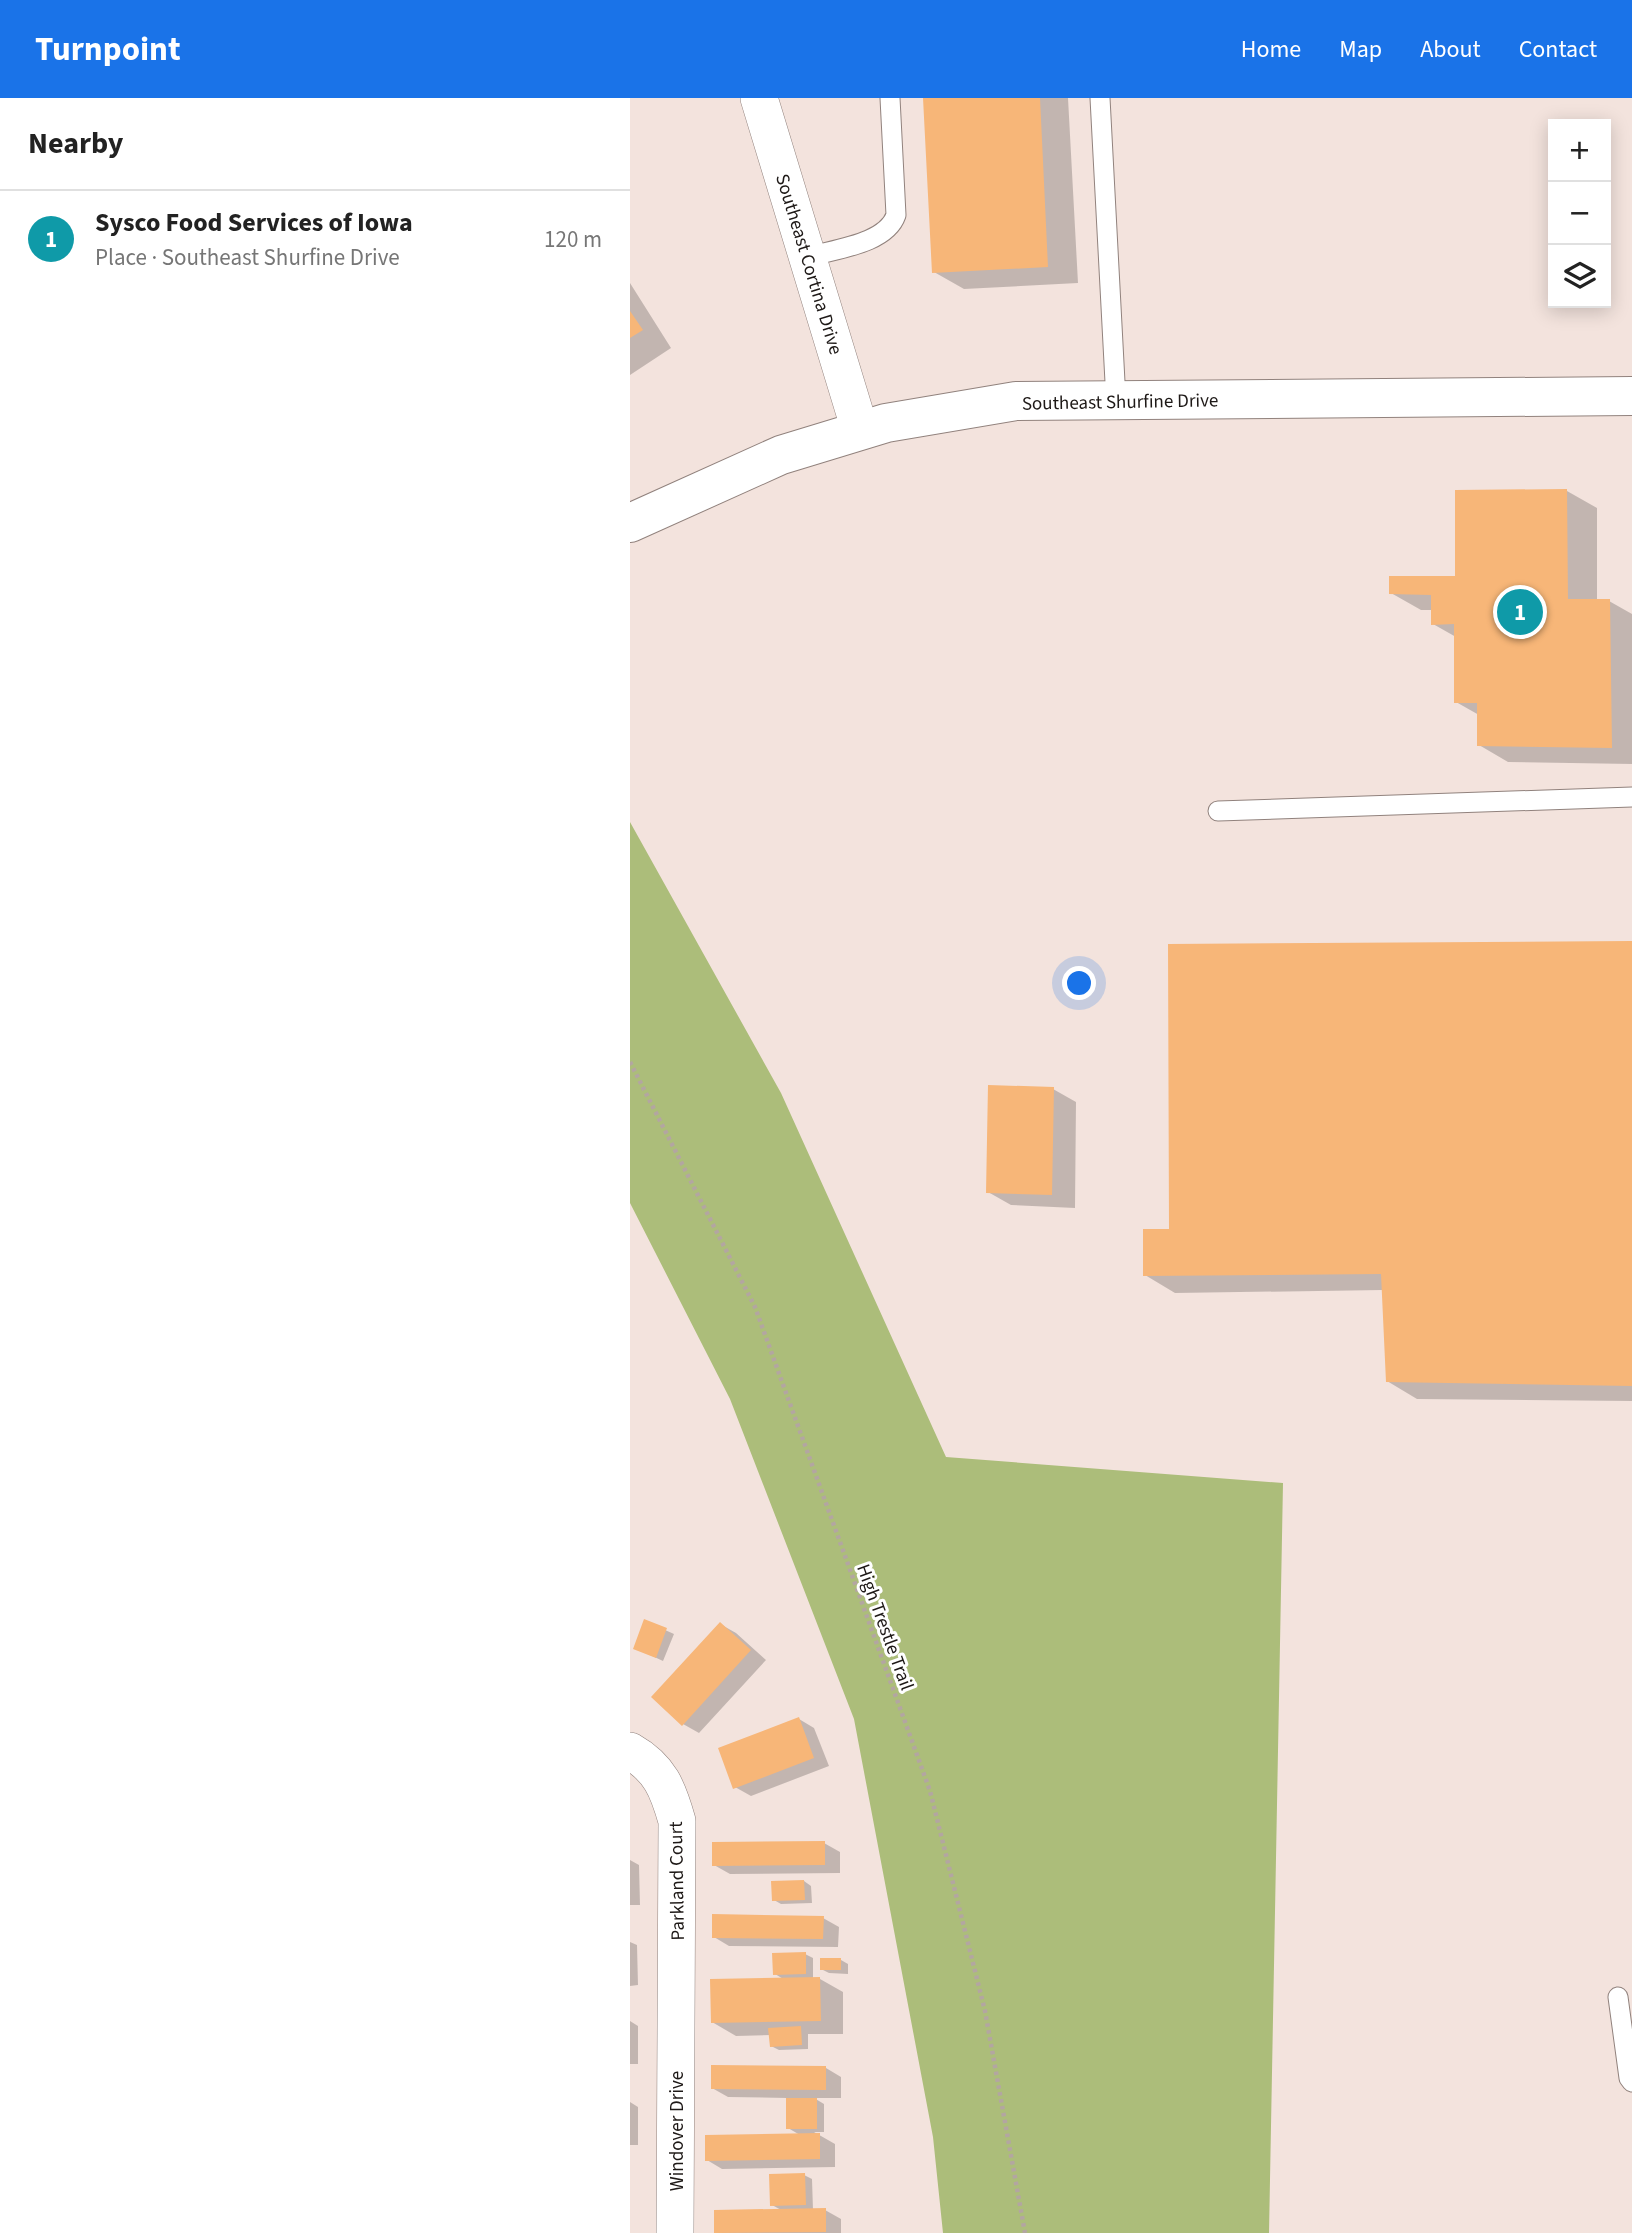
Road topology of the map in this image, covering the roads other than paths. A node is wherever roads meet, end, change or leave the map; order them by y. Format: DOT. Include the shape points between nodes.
graph roads {
  1 [pos="759,98"];
  2 [pos="890,98"];
  3 [pos="1100,98"];
  4 [pos="808,257"];
  5 [pos="1632,396"];
  6 [pos="1116,401"];
  7 [pos="860,430"];
  8 [pos="630,523"];
  9 [pos="1632,797"];
  10 [pos="1218,811"];
  11 [pos="630,1751"];
  12 [pos="1618,1997"];
  13 [pos="677,2028"];
  14 [pos="1632,2082"];
  15 [pos="675,2233"];
  1 -- 4 [label="street, Southeast Cortina Drive"];
  2 -- 4 [label="lane" via="893,224 880,235"];
  3 -- 6 [label="lane"];
  4 -- 7 [label="street, Southeast Cortina Drive"];
  5 -- 6 [label="street, Southeast Shurfine Drive"];
  6 -- 7 [label="street, Southeast Shurfine Drive" via="1016,401"];
  7 -- 8 [label="street, Southeast Shurfine Drive" via="781,455"];
  9 -- 10 [label="lane"];
  11 -- 13 [label="street, Parkland Court" via="650,1762 669,1792 677,1821"];
  12 -- 14 [label="lane"];
  13 -- 15 [label="street, Windover Drive"];
}
